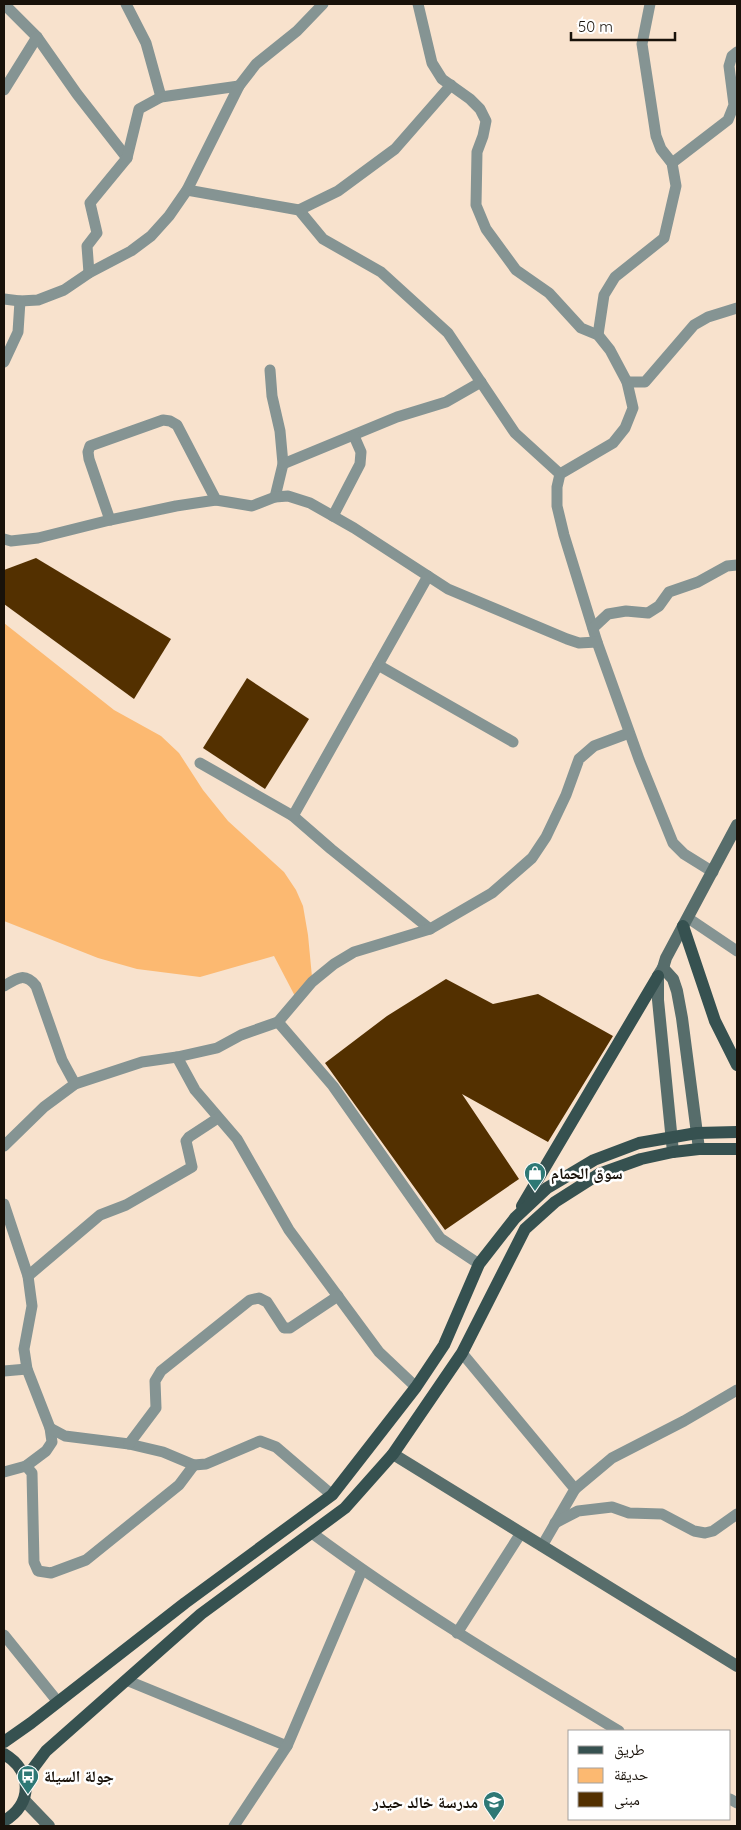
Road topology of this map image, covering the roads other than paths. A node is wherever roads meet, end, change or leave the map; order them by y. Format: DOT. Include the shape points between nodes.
graph roads {
  1 [pos="4,4"];
  2 [pos="126,4"];
  3 [pos="418,4"];
  4 [pos="650,4"];
  5 [pos="319,5"];
  6 [pos="37,37"];
  7 [pos="737,52"];
  8 [pos="451,85"];
  9 [pos="239,86"];
  10 [pos="4,90"];
  11 [pos="161,97"];
  12 [pos="127,158"];
  13 [pos="672,163"];
  14 [pos="187,190"];
  15 [pos="299,210"];
  16 [pos="89,273"];
  17 [pos="4,299"];
  18 [pos="20,301"];
  19 [pos="737,308"];
  20 [pos="598,335"];
  21 [pos="4,362"];
  22 [pos="270,370"];
  23 [pos="481,382"];
  24 [pos="627,382"];
  25 [pos="354,436"];
  26 [pos="283,464"];
  27 [pos="560,474"];
  28 [pos="275,497"];
  29 [pos="216,500"];
  30 [pos="333,516"];
  31 [pos="110,520"];
  32 [pos="4,539"];
  33 [pos="737,565"];
  34 [pos="428,576"];
  35 [pos="593,628"];
  36 [pos="598,642"];
  37 [pos="378,665"];
  38 [pos="629,733"];
  39 [pos="513,742"];
  40 [pos="200,762"];
  41 [pos="293,816"];
  42 [pos="737,825"];
  43 [pos="713,872"];
  44 [pos="686,922"];
  45 [pos="430,929"];
  46 [pos="737,951"];
  47 [pos="661,972"];
  48 [pos="4,986"];
  49 [pos="278,1022"];
  50 [pos="177,1057"];
  51 [pos="737,1064"];
  52 [pos="75,1084"];
  53 [pos="218,1118"];
  54 [pos="737,1132"];
  55 [pos="697,1133"];
  56 [pos="672,1136"];
  57 [pos="4,1146"];
  58 [pos="699,1149"];
  59 [pos="737,1149"];
  60 [pos="674,1152"];
  61 [pos="4,1204"];
  62 [pos="515,1218"];
  63 [pos="4,1237"];
  64 [pos="18,1246"];
  65 [pos="479,1264"];
  66 [pos="28,1276"];
  67 [pos="338,1296"];
  68 [pos="462,1353"];
  69 [pos="27,1369"];
  70 [pos="4,1371"];
  71 [pos="416,1387"];
  72 [pos="737,1390"];
  73 [pos="50,1428"];
  74 [pos="129,1444"];
  75 [pos="393,1454"];
  76 [pos="194,1465"];
  77 [pos="26,1466"];
  78 [pos="4,1472"];
  79 [pos="575,1489"];
  80 [pos="332,1495"];
  81 [pos="737,1514"];
  82 [pos="555,1523"];
  83 [pos="312,1533"];
  84 [pos="522,1533"];
  85 [pos="542,1546"];
  86 [pos="362,1570"];
  87 [pos="457,1633"];
  88 [pos="4,1635"];
  89 [pos="737,1666"];
  90 [pos="126,1680"];
  91 [pos="58,1702"];
  92 [pos="617,1730"];
  93 [pos="4,1742"];
  94 [pos="287,1746"];
  95 [pos="4,1754"];
  96 [pos="25,1779"];
  97 [pos="24,1800"];
  98 [pos="4,1821"];
  99 [pos="49,1826"];
  100 [pos="234,1826"];
  1 -- 6 [label="street"];
  2 -- 11 [label="street" via="146,42"];
  3 -- 8 [label="street" via="432,63 442,79"];
  4 -- 13 [label="street" via="642,44 656,136"];
  5 -- 9 [label="street" via="297,31 256,64"];
  6 -- 10 [label="street"];
  6 -- 12 [label="street"];
  7 -- 13 [label="street" via="728,66 734,105 728,120"];
  8 -- 15 [label="street" via="395,149 338,191"];
  8 -- 20 [label="street" via="480,109 486,121 476,152 476,205 486,229 516,270 549,293 581,328"];
  9 -- 11 [label="street"];
  9 -- 14 [label="street"];
  11 -- 12 [label="street" via="139,109"];
  12 -- 16 [label="street" via="90,203 97,233 87,246"];
  13 -- 20 [label="street" via="676,186 664,238 615,276 604,295"];
  14 -- 15 [label="street"];
  14 -- 16 [label="street" via="150,236"];
  15 -- 23 [label="street" via="323,239 380,272 448,332"];
  16 -- 18 [label="street" via="64,290 38,300"];
  17 -- 18 [label="street"];
  18 -- 21 [label="street" via="18,332"];
  19 -- 24 [label="street" via="694,325 644,382"];
  20 -- 24 [label="street"];
  22 -- 26 [label="street"];
  23 -- 25 [label="street" via="446,402 397,417"];
  23 -- 27 [label="street" via="515,433"];
  24 -- 27 [label="street" via="633,408 625,428 613,442"];
  25 -- 26 [label="street"];
  25 -- 30 [label="street" via="361,452 360,464"];
  26 -- 28 [label="street"];
  27 -- 35 [label="street" via="557,487 564,535"];
  28 -- 29 [label="street" via="252,506"];
  28 -- 30 [label="street" via="288,496"];
  29 -- 31 [label="street" via="160,508"];
  29 -- 31 [label="street" via="177,425 163,420 90,446 89,458"];
  30 -- 34 [label="street"];
  31 -- 32 [label="street" via="38,538"];
  33 -- 35 [label="street" via="726,566 698,582 669,592 659,606 648,613 626,611 608,614"];
  34 -- 36 [label="street" via="448,589 567,639 579,643"];
  34 -- 37 [label="street"];
  35 -- 36 [label="street"];
  36 -- 38 [label="street"];
  37 -- 39 [label="street"];
  37 -- 41 [label="street"];
  38 -- 43 [label="street" via="673,843"];
  38 -- 45 [label="street" via="594,746 579,759 566,795 532,858 492,893"];
  40 -- 41 [label="street"];
  41 -- 45 [label="street"];
  42 -- 43 [label="main road"];
  43 -- 44 [label="main road"];
  44 -- 46 [label="street"];
  44 -- 47 [label="main road"];
  44 -- 51 [label="main road" via="715,1021"];
  45 -- 49 [label="street" via="354,952 334,964 312,982"];
  47 -- 55 [label="main road" via="673,979 677,991"];
  47 -- 56 [label="main road" via="658,1000"];
  47 -- 62 [label="main road"];
  48 -- 52 [label="street" via="21,977 30,979 36,986 62,1060"];
  49 -- 50 [label="street" via="241,1035 217,1048"];
  49 -- 65 [label="street" via="333,1086 440,1238"];
  50 -- 52 [label="street" via="142,1062"];
  50 -- 53 [label="street" via="195,1090"];
  52 -- 57 [label="street"];
  53 -- 66 [label="street" via="186,1141 192,1167 126,1205 100,1215"];
  53 -- 67 [label="street" via="237,1139 289,1230"];
  54 -- 55 [label="main road"];
  55 -- 56 [label="main road"];
  55 -- 58 [label="main road"];
  56 -- 60 [label="main road"];
  56 -- 62 [label="main road" via="594,1160 547,1188"];
  58 -- 59 [label="main road"];
  58 -- 60 [label="main road"];
  60 -- 68 [label="main road" via="641,1159 599,1174 555,1202 525,1229"];
  61 -- 64 [label="street"];
  62 -- 65 [label="main road"];
  63 -- 64 [label="street"];
  64 -- 66 [label="street"];
  65 -- 71 [label="main road" via="444,1345"];
  66 -- 69 [label="street" via="32,1306 24,1348"];
  67 -- 71 [label="street" via="379,1352"];
  67 -- 74 [label="street" via="290,1328 284,1328 267,1302 259,1298 250,1300 161,1371 155,1381 156,1408"];
  68 -- 75 [label="main road"];
  68 -- 79 [label="street"];
  69 -- 70 [label="street"];
  69 -- 73 [label="street"];
  71 -- 80 [label="main road"];
  72 -- 79 [label="street" via="612,1458"];
  73 -- 74 [label="street" via="65,1436"];
  73 -- 77 [label="street" via="52,1442 46,1451"];
  74 -- 76 [label="street" via="163,1452"];
  75 -- 83 [label="main road" via="345,1508"];
  75 -- 84 [label="main road"];
  76 -- 77 [label="street" via="179,1485 86,1560 51,1573 38,1571 34,1562 32,1473"];
  76 -- 80 [label="street" via="206,1464 260,1441 276,1447"];
  77 -- 78 [label="street"];
  79 -- 82 [label="street"];
  80 -- 91 [label="main road"];
  81 -- 82 [label="street" via="705,1534 662,1514 629,1513 612,1507 578,1511"];
  82 -- 85 [label="street"];
  83 -- 86 [label="street"];
  83 -- 90 [label="main road" via="201,1614"];
  84 -- 85 [label="main road"];
  84 -- 87 [label="street"];
  85 -- 89 [label="main road"];
  86 -- 87 [label="street"];
  86 -- 94 [label="street"];
  87 -- 92 [label="street"];
  88 -- 91 [label="street"];
  90 -- 94 [label="street"];
  90 -- 96 [label="main road" via="46,1751"];
  91 -- 93 [label="main road"];
  94 -- 100 [label="street"];
  95 -- 96 [label="main road" via="21,1768"];
  96 -- 97 [label="main road"];
  97 -- 98 [label="main road" via="16,1813"];
  97 -- 99 [label="main road"];
}
